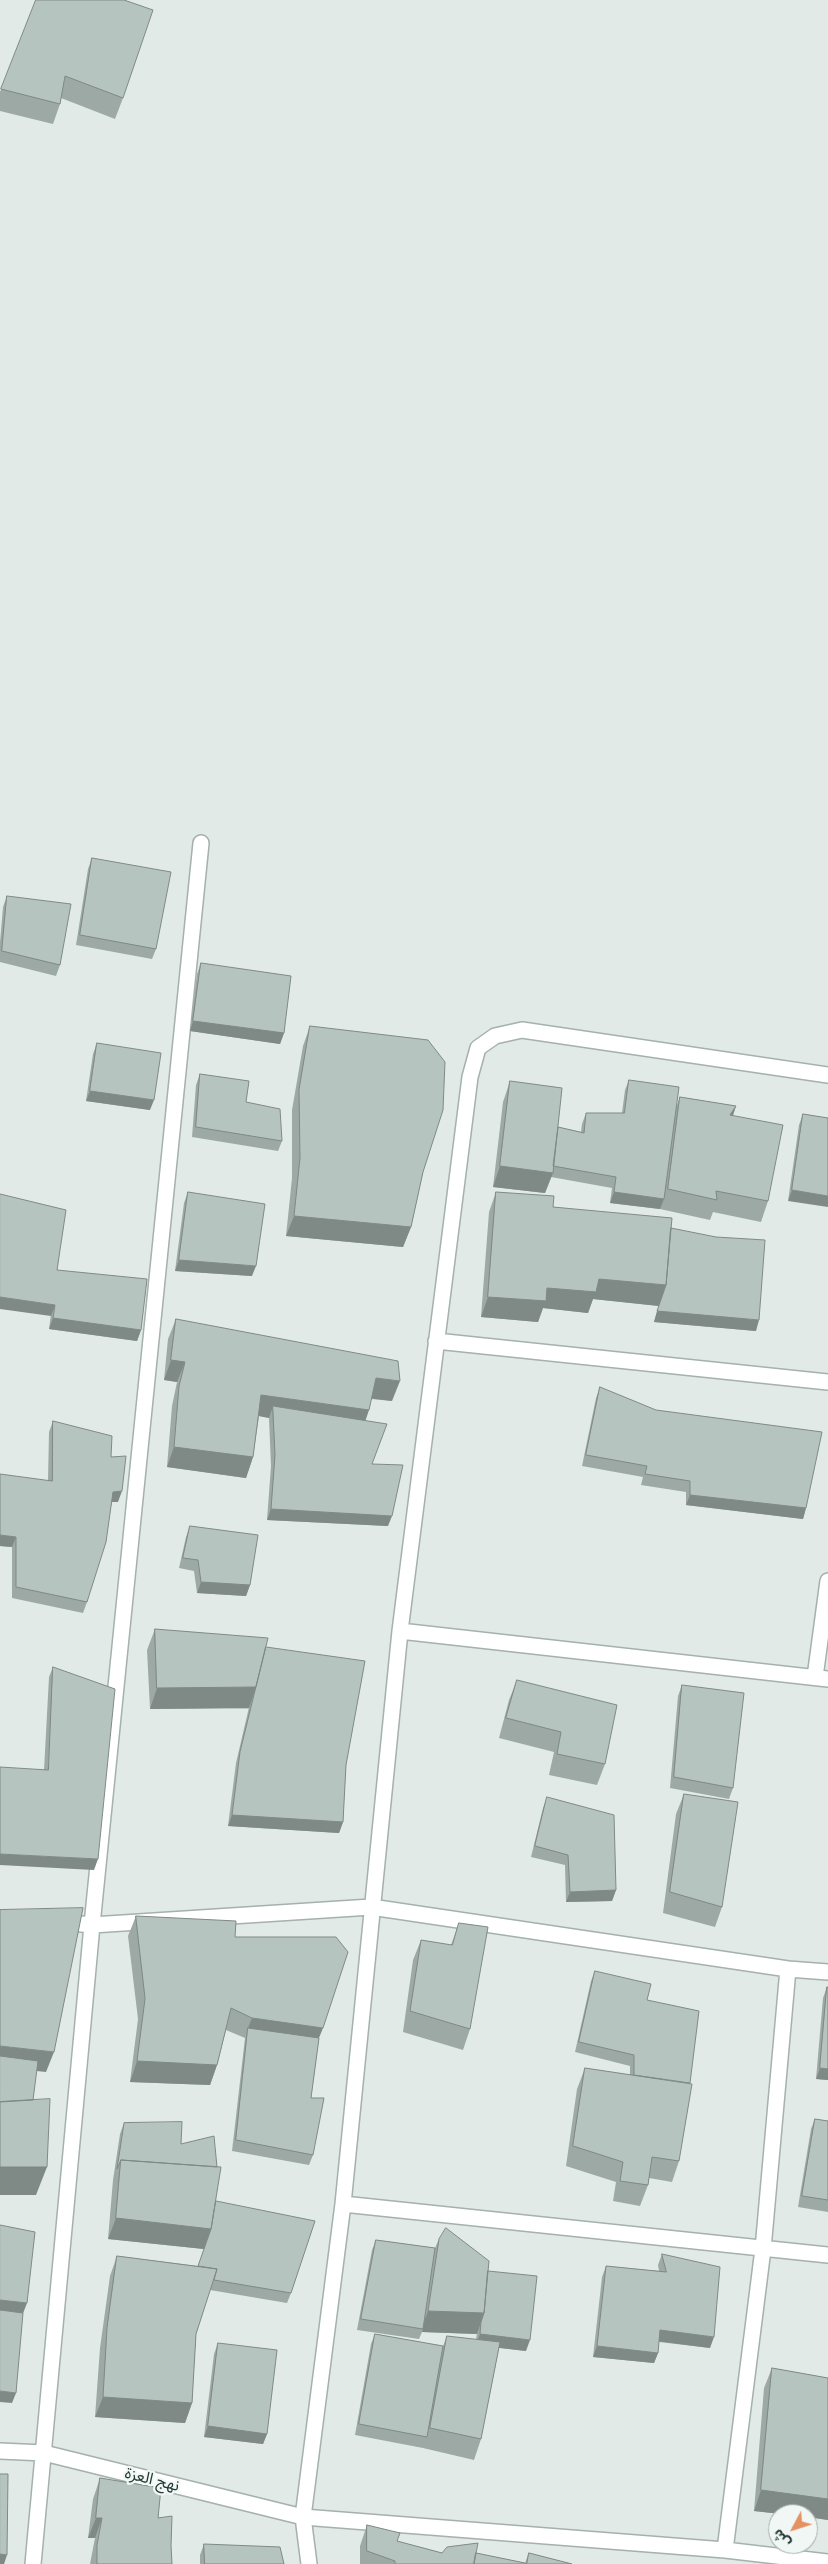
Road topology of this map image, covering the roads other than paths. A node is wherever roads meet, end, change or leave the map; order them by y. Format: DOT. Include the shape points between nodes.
graph roads {
  1 [pos="201,843"];
  2 [pos="828,1075"];
  3 [pos="436,1341"];
  4 [pos="828,1382"];
  5 [pos="828,1581"];
  6 [pos="400,1631"];
  7 [pos="821,1678"];
  8 [pos="372,1907"];
  9 [pos="46,1920"];
  10 [pos="92,1925"];
  11 [pos="788,1969"];
  12 [pos="828,1972"];
  13 [pos="343,2204"];
  14 [pos="763,2249"];
  15 [pos="828,2256"];
  16 [pos="0,2450"];
  17 [pos="44,2453"];
  18 [pos="303,2517"];
  19 [pos="725,2550"];
  20 [pos="828,2562"];
  21 [pos="33,2564"];
  22 [pos="309,2564"];
  1 -- 10 [label="street"];
  2 -- 3 [label="street" via="522,1030 496,1036 478,1048 470,1077"];
  3 -- 4 [label="street"];
  3 -- 6 [label="street"];
  5 -- 7 [label="street"];
  6 -- 7 [label="street"];
  6 -- 8 [label="street"];
  8 -- 10 [label="street"];
  8 -- 11 [label="street"];
  8 -- 13 [label="street"];
  9 -- 10 [label="street"];
  10 -- 17 [label="street"];
  11 -- 12 [label="street"];
  11 -- 14 [label="street"];
  13 -- 14 [label="street"];
  13 -- 18 [label="street"];
  14 -- 15 [label="street"];
  14 -- 19 [label="street"];
  16 -- 17 [label="street, نهج العزة"];
  17 -- 18 [label="street, نهج العزة"];
  17 -- 21 [label="street"];
  18 -- 19 [label="street, نهج العزة"];
  18 -- 22 [label="street"];
  19 -- 20 [label="street, نهج العزة"];
}
